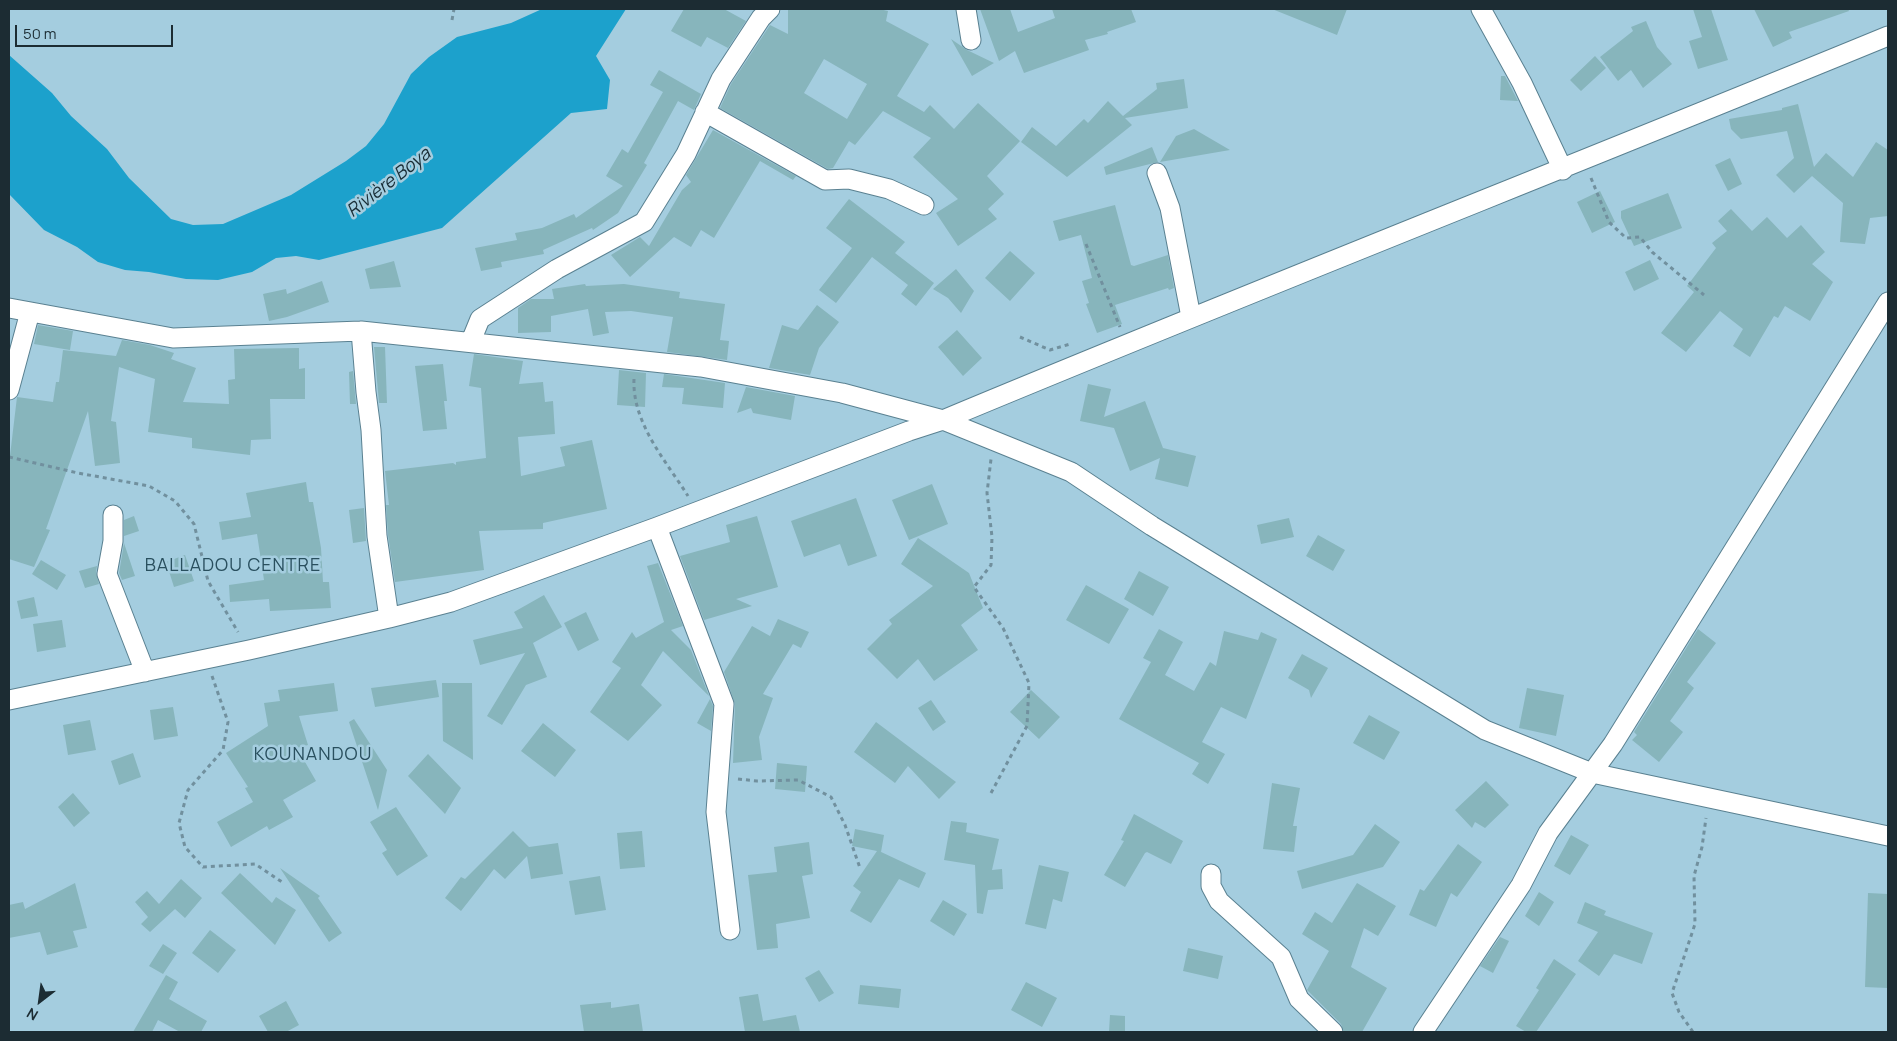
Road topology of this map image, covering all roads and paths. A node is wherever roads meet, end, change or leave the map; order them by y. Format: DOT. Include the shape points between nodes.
graph roads {
  1 [pos="454,9"];
  2 [pos="770,9"];
  3 [pos="966,9"];
  4 [pos="1481,9"];
  5 [pos="452,20"];
  6 [pos="1888,36"];
  7 [pos="971,40"];
  8 [pos="706,112"];
  9 [pos="1585,161"];
  10 [pos="1563,170"];
  11 [pos="1157,174"];
  12 [pos="924,205"];
  13 [pos="1086,244"];
  14 [pos="1704,295"];
  15 [pos="1888,302"];
  16 [pos="9,308"];
  17 [pos="30,312"];
  18 [pos="1191,317"];
  19 [pos="1129,324"];
  20 [pos="1120,328"];
  21 [pos="361,331"];
  22 [pos="1112,331"];
  23 [pos="1020,337"];
  24 [pos="471,341"];
  25 [pos="1076,342"];
  26 [pos="634,359"];
  27 [pos="9,390"];
  28 [pos="943,420"];
  29 [pos="993,441"];
  30 [pos="9,457"];
  31 [pos="698,511"];
  32 [pos="113,515"];
  33 [pos="657,527"];
  34 [pos="389,618"];
  35 [pos="249,650"];
  36 [pos="206,659"];
  37 [pos="145,672"];
  38 [pos="9,700"];
  39 [pos="1592,773"];
  40 [pos="718,776"];
  41 [pos="991,793"];
  42 [pos="1708,800"];
  43 [pos="1888,836"];
  44 [pos="860,868"];
  45 [pos="1211,874"];
  46 [pos="282,882"];
  47 [pos="730,930"];
  48 [pos="1334,1032"];
  49 [pos="1423,1032"];
  50 [pos="1693,1032"];
  1 -- 5 [label="path"];
  2 -- 8 [label="street" via="721,79"];
  3 -- 7 [label="street"];
  4 -- 10 [label="street" via="1522,82"];
  6 -- 9 [label="street"];
  8 -- 12 [label="street" via="826,180 849,179 889,189"];
  8 -- 24 [label="street" via="686,154 644,222 557,269 480,319"];
  9 -- 10 [label="street"];
  9 -- 14 [label="path" via="1609,222 1626,238 1640,237 1652,252"];
  10 -- 18 [label="street"];
  11 -- 18 [label="street" via="1170,208"];
  13 -- 20 [label="path"];
  15 -- 39 [label="street"];
  16 -- 17 [label="street"];
  17 -- 21 [label="street" via="174,338"];
  17 -- 27 [label="street"];
  18 -- 28 [label="street"];
  19 -- 20 [label="path"];
  20 -- 22 [label="path"];
  21 -- 24 [label="street"];
  21 -- 34 [label="street" via="377,536"];
  23 -- 25 [label="path" via="1050,350"];
  24 -- 26 [label="street"];
  26 -- 28 [label="street" via="701,367 842,393"];
  26 -- 31 [label="path" via="633,391 644,425"];
  28 -- 29 [label="street"];
  28 -- 31 [label="street"];
  29 -- 39 [label="street" via="1070,472 1152,526 1485,730"];
  29 -- 41 [label="path" via="987,493 992,537 991,565 974,586 1003,628 1029,683 1027,726"];
  30 -- 35 [label="path" via="78,474 149,486 175,501 194,524 208,580"];
  31 -- 33 [label="street"];
  32 -- 37 [label="street" via="113,541 107,574"];
  33 -- 34 [label="street" via="451,602"];
  33 -- 40 [label="street" via="724,704"];
  34 -- 35 [label="street"];
  35 -- 36 [label="street"];
  36 -- 37 [label="street"];
  36 -- 46 [label="path" via="228,722 223,750 188,790 179,823 185,848 203,868 255,864"];
  37 -- 38 [label="street"];
  39 -- 42 [label="street"];
  39 -- 49 [label="street" via="1548,833 1521,885"];
  40 -- 44 [label="path" via="757,781 798,780 831,796 845,824"];
  40 -- 47 [label="street" via="716,812"];
  42 -- 43 [label="street"];
  42 -- 50 [label="path" via="1702,847 1694,876 1695,924 1672,993 1679,1012"];
  45 -- 48 [label="street" via="1211,886 1219,901 1281,957 1299,999"];
}
